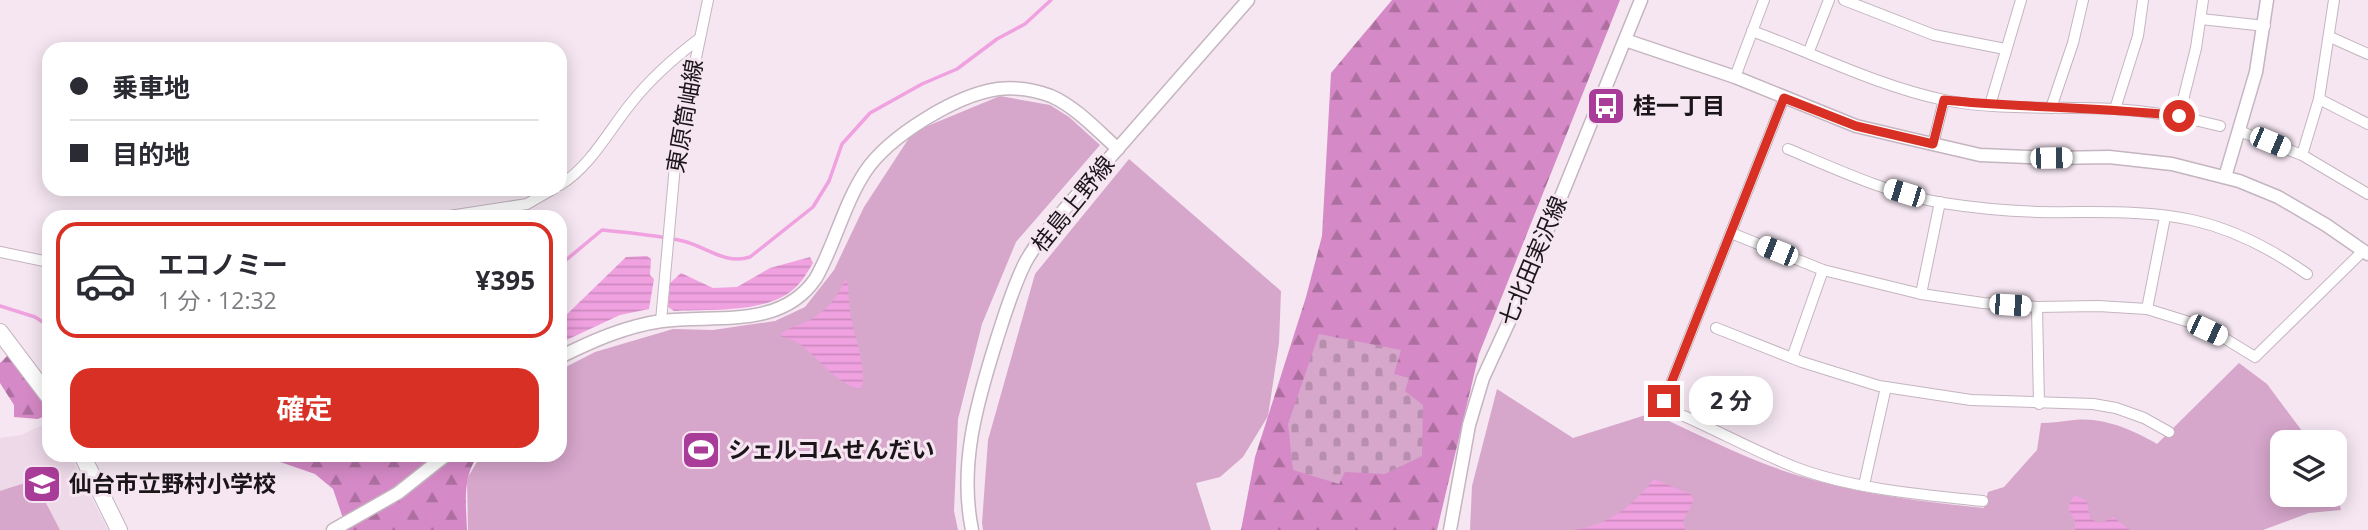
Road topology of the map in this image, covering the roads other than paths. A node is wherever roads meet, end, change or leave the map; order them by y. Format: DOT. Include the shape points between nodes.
graph roads {
  1 [pos="708,0"];
  2 [pos="1248,0"];
  3 [pos="1641,0"];
  4 [pos="1764,0"];
  5 [pos="1829,0"];
  6 [pos="1844,0"];
  7 [pos="2021,0"];
  8 [pos="2083,0"];
  9 [pos="2143,0"];
  10 [pos="2203,0"];
  11 [pos="2267,0"];
  12 [pos="2334,0"];
  13 [pos="2201,19"];
  14 [pos="2264,26"];
  15 [pos="1752,31"];
  16 [pos="2330,37"];
  17 [pos="700,38"];
  18 [pos="1625,40"];
  19 [pos="2005,49"];
  20 [pos="1809,51"];
  21 [pos="2368,54"];
  22 [pos="1735,77"];
  23 [pos="1784,98"];
  24 [pos="2319,99"];
  25 [pos="1944,100"];
  26 [pos="1990,105"];
  27 [pos="2051,108"];
  28 [pos="2115,109"];
  29 [pos="2179,116"];
  30 [pos="2368,124"];
  31 [pos="2220,126"];
  32 [pos="2239,131"];
  33 [pos="1933,144"];
  34 [pos="1118,149"];
  35 [pos="1788,149"];
  36 [pos="2302,155"];
  37 [pos="2225,177"];
  38 [pos="567,180"];
  39 [pos="2368,194"];
  40 [pos="541,196"];
  41 [pos="1940,202"];
  42 [pos="488,210"];
  43 [pos="2165,216"];
  44 [pos="1731,233"];
  45 [pos="2365,252"];
  46 [pos="0,253"];
  47 [pos="42,261"];
  48 [pos="1824,270"];
  49 [pos="2307,274"];
  50 [pos="1921,294"];
  51 [pos="2037,307"];
  52 [pos="2147,309"];
  53 [pos="661,321"];
  54 [pos="1716,328"];
  55 [pos="0,332"];
  56 [pos="567,354"];
  57 [pos="1792,358"];
  58 [pos="1886,387"];
  59 [pos="42,388"];
  60 [pos="1664,401"];
  61 [pos="2039,404"];
  62 [pos="1685,416"];
  63 [pos="2169,432"];
  64 [pos="85,462"];
  65 [pos="437,462"];
  66 [pos="1864,485"];
  67 [pos="1983,501"];
  68 [pos="119,530"];
  69 [pos="332,530"];
  70 [pos="972,530"];
  71 [pos="1450,530"];
  1 -- 17 [label="street, 東原筒岫線"];
  2 -- 34 [label="street, 桂島上野線"];
  3 -- 18 [label="street, 七北田実沢線"];
  4 -- 15 [label="street"];
  5 -- 20 [label="street"];
  6 -- 19 [label="street" via="1934,35"];
  7 -- 19 [label="street"];
  8 -- 27 [label="street"];
  9 -- 28 [label="street" via="2138,36"];
  10 -- 13 [label="street"];
  11 -- 14 [label="street"];
  12 -- 16 [label="street"];
  13 -- 14 [label="street"];
  13 -- 29 [label="street"];
  14 -- 32 [label="street"];
  15 -- 20 [label="street"];
  15 -- 22 [label="street"];
  16 -- 21 [label="street"];
  16 -- 24 [label="street"];
  17 -- 38 [label="street" via="634,99 581,169"];
  17 -- 53 [label="street, 東原筒岫線" via="676,154"];
  18 -- 22 [label="street"];
  18 -- 71 [label="street, 七北田実沢線" via="1483,378 1469,425"];
  19 -- 26 [label="street"];
  20 -- 25 [label="street"];
  22 -- 23 [label="street"];
  23 -- 33 [label="street" via="1856,126"];
  23 -- 44 [label="street"];
  24 -- 30 [label="street"];
  24 -- 36 [label="street"];
  25 -- 26 [label="street"];
  25 -- 33 [label="street"];
  26 -- 27 [label="street"];
  27 -- 28 [label="street"];
  28 -- 29 [label="street"];
  29 -- 31 [label="street"];
  32 -- 36 [label="street"];
  32 -- 37 [label="street"];
  33 -- 37 [label="street" via="1980,155 2109,157 2172,164"];
  34 -- 53 [label="street" via="1053,97 1013,89 978,95 911,126 878,154 851,198 816,278 798,299 759,316"];
  34 -- 70 [label="street, 桂島上野線" via="1042,236 1009,299 968,447 967,502"];
  35 -- 41 [label="street" via="1857,178"];
  36 -- 39 [label="street"];
  37 -- 45 [label="street" via="2278,197"];
  40 -- 42 [label="street" via="527,204"];
  41 -- 43 [label="street" via="2012,211"];
  41 -- 50 [label="street"];
  43 -- 49 [label="street" via="2193,220 2248,240"];
  43 -- 52 [label="street"];
  44 -- 48 [label="street"];
  44 -- 60 [label="street"];
  45 -- 52 [label="street" via="2255,357 2189,322"];
  46 -- 47 [label="street"];
  48 -- 50 [label="street"];
  48 -- 57 [label="street"];
  50 -- 51 [label="street"];
  51 -- 52 [label="street"];
  51 -- 61 [label="street"];
  53 -- 56 [label="street"];
  54 -- 57 [label="street"];
  55 -- 59 [label="main road"];
  57 -- 58 [label="street"];
  58 -- 61 [label="street" via="1970,400"];
  58 -- 66 [label="street"];
  61 -- 63 [label="street" via="2116,408"];
  62 -- 66 [label="street" via="1798,468"];
  64 -- 68 [label="main road"];
  65 -- 69 [label="street" via="398,494"];
  66 -- 67 [label="street"];
}
